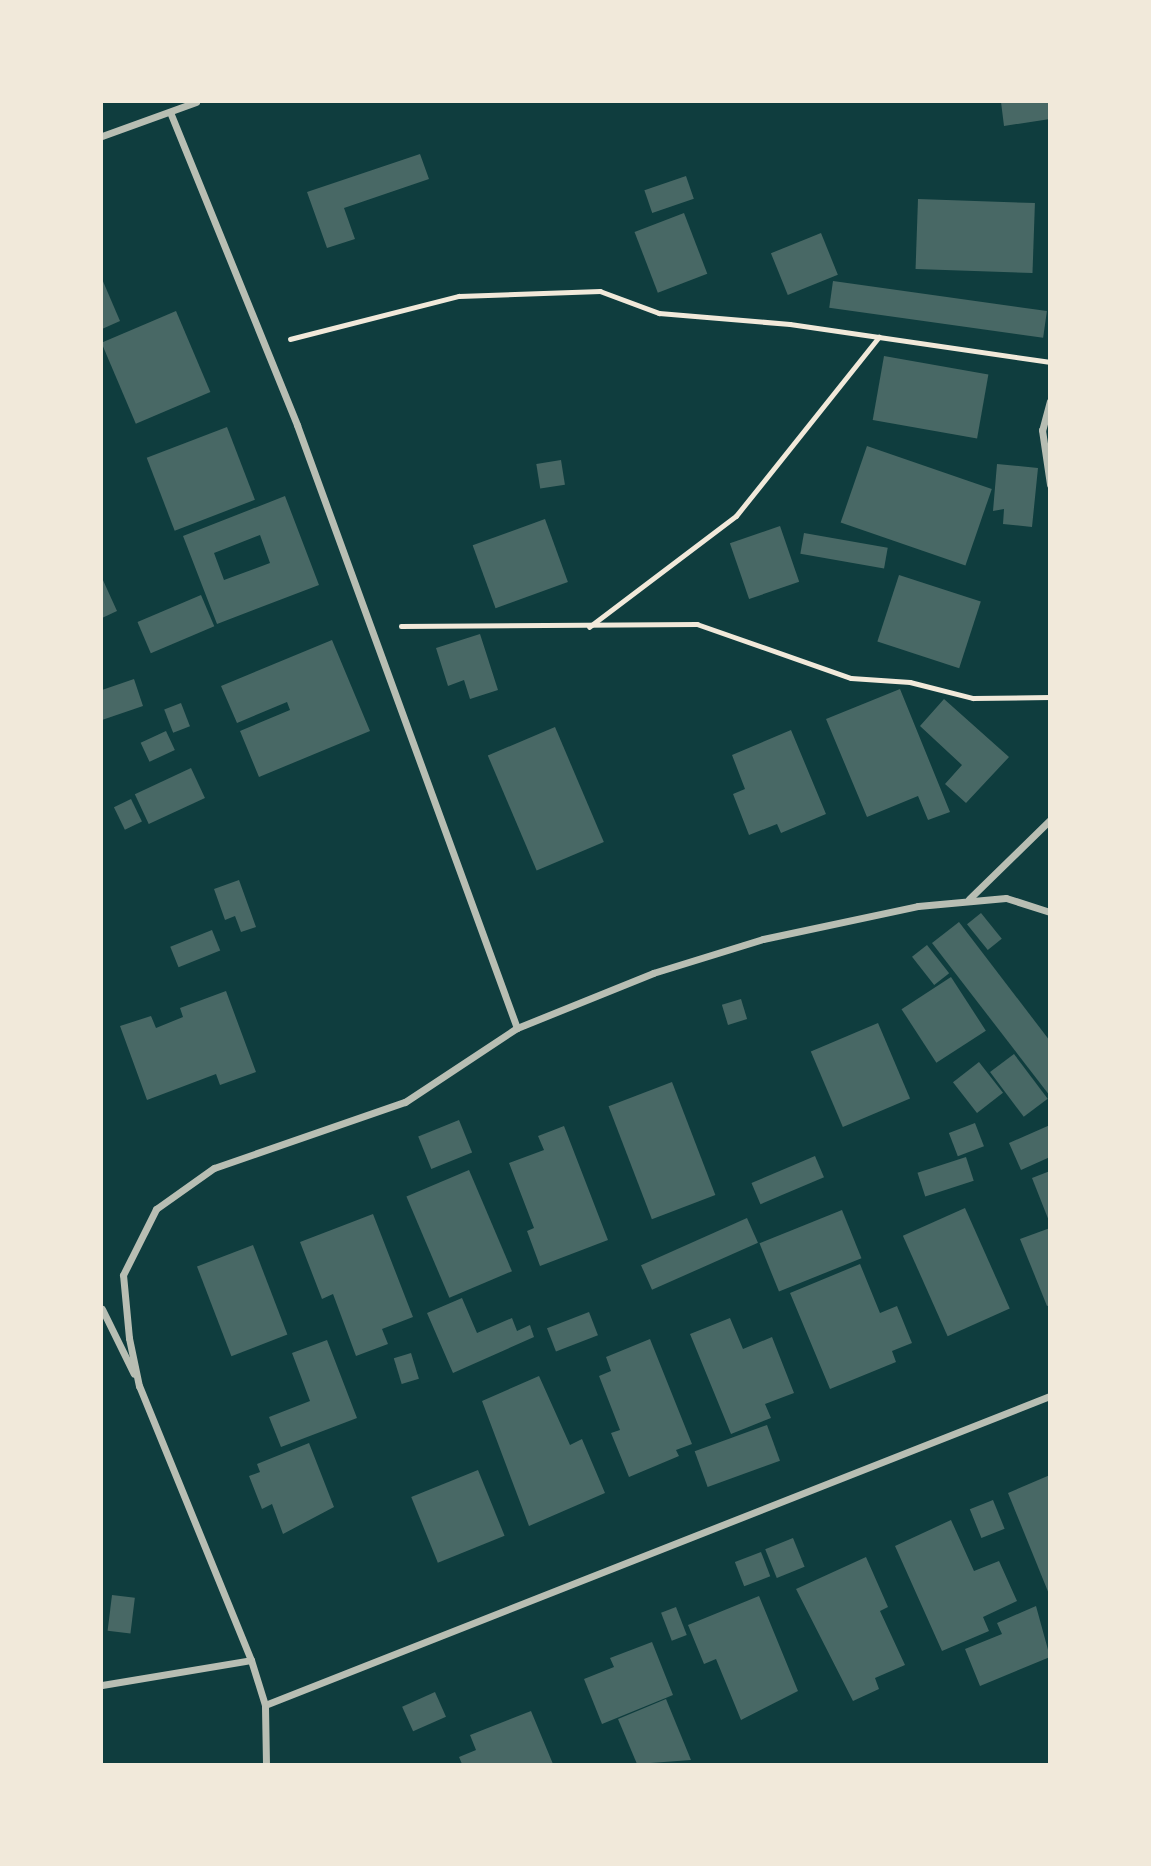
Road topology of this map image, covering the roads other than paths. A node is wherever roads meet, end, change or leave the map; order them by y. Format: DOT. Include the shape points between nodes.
graph roads {
  1 [pos="196,102"];
  2 [pos="170,112"];
  3 [pos="102,136"];
  4 [pos="1049,401"];
  5 [pos="1049,484"];
  6 [pos="1049,820"];
  7 [pos="968,900"];
  8 [pos="1049,912"];
  9 [pos="517,1028"];
  10 [pos="102,1309"];
  11 [pos="139,1386"];
  12 [pos="1049,1396"];
  13 [pos="251,1660"];
  14 [pos="102,1685"];
  15 [pos="265,1705"];
  16 [pos="266,1765"];
  1 -- 2 [label="street"];
  2 -- 3 [label="street"];
  2 -- 9 [label="street" via="372,626"];
  4 -- 5 [label="street" via="1042,430"];
  6 -- 7 [label="street"];
  7 -- 8 [label="street" via="1006,898"];
  7 -- 9 [label="street" via="844,919 715,953"];
  9 -- 11 [label="street" via="405,1102 214,1168 156,1209 123,1275"];
  10 -- 11 [label="street"];
  11 -- 13 [label="street"];
  12 -- 15 [label="street"];
  13 -- 14 [label="street"];
  13 -- 15 [label="street"];
  15 -- 16 [label="street"];
}
